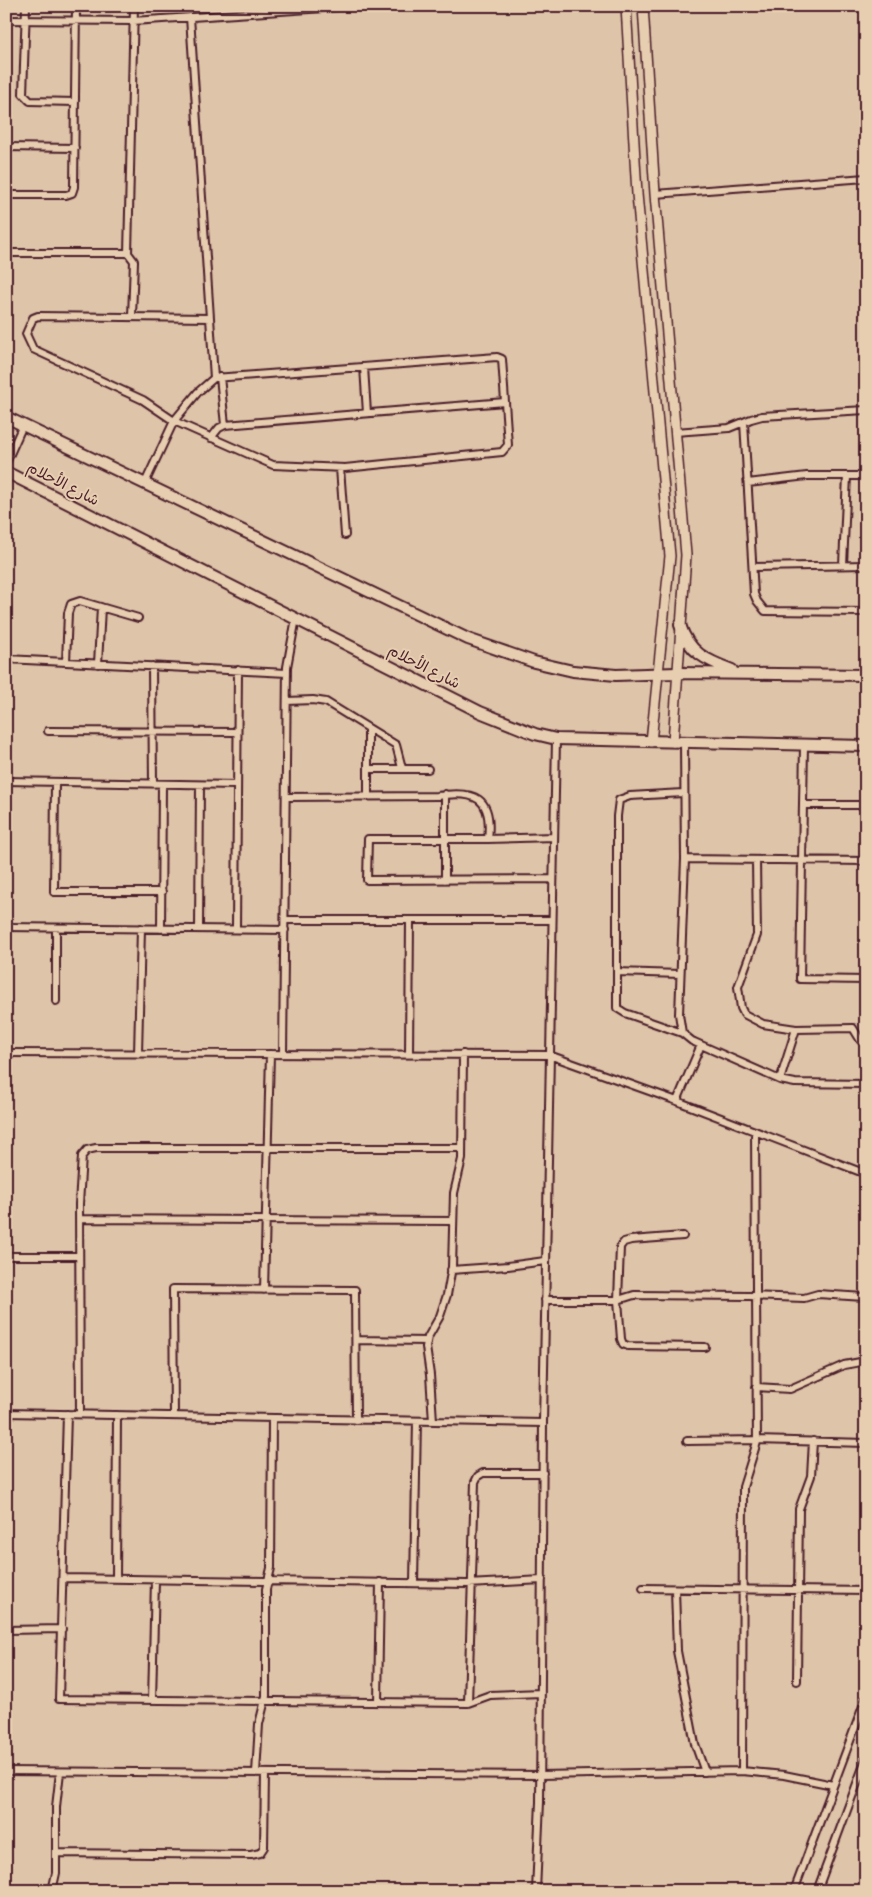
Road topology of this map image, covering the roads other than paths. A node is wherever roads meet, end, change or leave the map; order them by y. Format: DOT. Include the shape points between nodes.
graph roads {
  1 [pos="26,6"];
  2 [pos="76,6"];
  3 [pos="134,6"];
  4 [pos="353,6"];
  5 [pos="626,6"];
  6 [pos="643,6"];
  7 [pos="190,17"];
  8 [pos="6,20"];
  9 [pos="25,20"];
  10 [pos="76,21"];
  11 [pos="133,21"];
  12 [pos="75,102"];
  13 [pos="6,147"];
  14 [pos="74,148"];
  15 [pos="866,178"];
  16 [pos="6,194"];
  17 [pos="637,194"];
  18 [pos="655,194"];
  19 [pos="6,253"];
  20 [pos="128,253"];
  21 [pos="132,317"];
  22 [pos="210,318"];
  23 [pos="364,367"];
  24 [pos="217,377"];
  25 [pos="505,402"];
  26 [pos="866,410"];
  27 [pos="367,414"];
  28 [pos="6,416"];
  29 [pos="174,421"];
  30 [pos="744,422"];
  31 [pos="23,425"];
  32 [pos="225,425"];
  33 [pos="675,432"];
  34 [pos="211,438"];
  35 [pos="6,463"];
  36 [pos="340,468"];
  37 [pos="6,472"];
  38 [pos="847,476"];
  39 [pos="866,476"];
  40 [pos="145,483"];
  41 [pos="748,483"];
  42 [pos="680,491"];
  43 [pos="665,492"];
  44 [pos="345,535"];
  45 [pos="866,564"];
  46 [pos="843,565"];
  47 [pos="753,567"];
  48 [pos="101,607"];
  49 [pos="866,612"];
  50 [pos="138,618"];
  51 [pos="296,618"];
  52 [pos="680,624"];
  53 [pos="6,659"];
  54 [pos="66,662"];
  55 [pos="98,664"];
  56 [pos="152,666"];
  57 [pos="238,670"];
  58 [pos="287,673"];
  59 [pos="659,673"];
  60 [pos="676,673"];
  61 [pos="740,673"];
  62 [pos="866,675"];
  63 [pos="287,701"];
  64 [pos="368,728"];
  65 [pos="48,731"];
  66 [pos="152,731"];
  67 [pos="238,732"];
  68 [pos="556,739"];
  69 [pos="651,742"];
  70 [pos="678,743"];
  71 [pos="804,745"];
  72 [pos="866,746"];
  73 [pos="402,768"];
  74 [pos="368,769"];
  75 [pos="428,769"];
  76 [pos="6,781"];
  77 [pos="55,782"];
  78 [pos="153,784"];
  79 [pos="162,784"];
  80 [pos="200,785"];
  81 [pos="237,785"];
  82 [pos="683,793"];
  83 [pos="446,794"];
  84 [pos="368,796"];
  85 [pos="286,797"];
  86 [pos="804,805"];
  87 [pos="866,805"];
  88 [pos="554,837"];
  89 [pos="445,839"];
  90 [pos="488,839"];
  91 [pos="685,858"];
  92 [pos="756,860"];
  93 [pos="804,860"];
  94 [pos="866,862"];
  95 [pos="553,879"];
  96 [pos="445,880"];
  97 [pos="162,892"];
  98 [pos="285,920"];
  99 [pos="410,920"];
  100 [pos="552,920"];
  101 [pos="6,927"];
  102 [pos="56,928"];
  103 [pos="141,928"];
  104 [pos="161,929"];
  105 [pos="199,929"];
  106 [pos="236,929"];
  107 [pos="285,930"];
  108 [pos="617,972"];
  109 [pos="680,974"];
  110 [pos="866,980"];
  111 [pos="56,1001"];
  112 [pos="796,1029"];
  113 [pos="682,1033"];
  114 [pos="866,1041"];
  115 [pos="701,1045"];
  116 [pos="6,1053"];
  117 [pos="138,1054"];
  118 [pos="270,1054"];
  119 [pos="283,1054"];
  120 [pos="409,1054"];
  121 [pos="463,1054"];
  122 [pos="549,1055"];
  123 [pos="780,1080"];
  124 [pos="866,1084"];
  125 [pos="677,1101"];
  126 [pos="755,1131"];
  127 [pos="268,1148"];
  128 [pos="462,1148"];
  129 [pos="866,1174"];
  130 [pos="79,1219"];
  131 [pos="266,1220"];
  132 [pos="453,1221"];
  133 [pos="683,1236"];
  134 [pos="6,1256"];
  135 [pos="80,1256"];
  136 [pos="546,1261"];
  137 [pos="451,1270"];
  138 [pos="264,1290"];
  139 [pos="756,1296"];
  140 [pos="864,1298"];
  141 [pos="545,1300"];
  142 [pos="618,1300"];
  143 [pos="356,1340"];
  144 [pos="427,1341"];
  145 [pos="705,1347"];
  146 [pos="866,1361"];
  147 [pos="756,1387"];
  148 [pos="6,1413"];
  149 [pos="67,1414"];
  150 [pos="80,1414"];
  151 [pos="117,1415"];
  152 [pos="174,1416"];
  153 [pos="272,1418"];
  154 [pos="356,1420"];
  155 [pos="417,1421"];
  156 [pos="434,1421"];
  157 [pos="543,1423"];
  158 [pos="757,1440"];
  159 [pos="687,1441"];
  160 [pos="813,1441"];
  161 [pos="866,1443"];
  162 [pos="543,1473"];
  163 [pos="63,1578"];
  164 [pos="116,1579"];
  165 [pos="155,1580"];
  166 [pos="542,1580"];
  167 [pos="268,1581"];
  168 [pos="380,1582"];
  169 [pos="414,1583"];
  170 [pos="472,1583"];
  171 [pos="643,1588"];
  172 [pos="675,1588"];
  173 [pos="743,1589"];
  174 [pos="798,1590"];
  175 [pos="866,1591"];
  176 [pos="62,1629"];
  177 [pos="6,1630"];
  178 [pos="798,1682"];
  179 [pos="541,1693"];
  180 [pos="866,1698"];
  181 [pos="152,1700"];
  182 [pos="265,1701"];
  183 [pos="378,1702"];
  184 [pos="468,1703"];
  185 [pos="866,1760"];
  186 [pos="6,1771"];
  187 [pos="742,1771"];
  188 [pos="60,1772"];
  189 [pos="705,1772"];
  190 [pos="256,1773"];
  191 [pos="265,1773"];
  192 [pos="541,1775"];
  193 [pos="833,1785"];
  194 [pos="56,1853"];
  195 [pos="52,1891"];
  196 [pos="536,1891"];
  197 [pos="794,1891"];
  198 [pos="817,1891"];
  1 -- 9 [label="street"];
  2 -- 10 [label="street"];
  3 -- 11 [label="street"];
  4 -- 7 [label="street"];
  5 -- 17 [label="main road"];
  6 -- 18 [label="main road"];
  7 -- 11 [label="street"];
  7 -- 22 [label="street"];
  8 -- 9 [label="street"];
  9 -- 10 [label="street"];
  9 -- 12 [label="street" via="25,98 30,101"];
  10 -- 11 [label="street"];
  10 -- 12 [label="street"];
  11 -- 20 [label="street"];
  12 -- 14 [label="street"];
  13 -- 14 [label="street"];
  14 -- 16 [label="street" via="72,193"];
  15 -- 18 [label="street"];
  17 -- 18 [label="main road"];
  17 -- 43 [label="main road"];
  18 -- 33 [label="main road"];
  19 -- 20 [label="street"];
  20 -- 21 [label="street" via="134,261"];
  21 -- 22 [label="street"];
  21 -- 29 [label="street" via="38,316 33,318 26,334 33,349 143,400"];
  22 -- 24 [label="street"];
  23 -- 24 [label="street"];
  23 -- 25 [label="street" via="497,357 502,360"];
  23 -- 27 [label="street"];
  24 -- 29 [label="street" via="198,392"];
  24 -- 32 [label="street"];
  25 -- 27 [label="street"];
  25 -- 36 [label="street" via="508,445 502,452"];
  26 -- 30 [label="street" via="762,416"];
  27 -- 32 [label="street"];
  28 -- 31 [label="main road"];
  29 -- 34 [label="street"];
  29 -- 40 [label="street"];
  30 -- 33 [label="street" via="729,428"];
  30 -- 41 [label="street"];
  31 -- 35 [label="street"];
  31 -- 40 [label="main road"];
  32 -- 34 [label="street"];
  33 -- 42 [label="main road"];
  34 -- 36 [label="street" via="273,465"];
  36 -- 44 [label="street"];
  37 -- 51 [label="main road, شارع الأحلام"];
  38 -- 39 [label="street"];
  38 -- 41 [label="street" via="808,476"];
  38 -- 46 [label="street"];
  40 -- 59 [label="main road" via="468,639 534,662 573,671"];
  41 -- 47 [label="street"];
  42 -- 43 [label="main road"];
  42 -- 52 [label="main road" via="686,555"];
  43 -- 59 [label="main road" via="670,556"];
  45 -- 46 [label="street"];
  46 -- 47 [label="street"];
  47 -- 49 [label="street" via="754,594 765,612"];
  48 -- 50 [label="street"];
  48 -- 54 [label="street" via="80,601 71,604"];
  48 -- 55 [label="street"];
  51 -- 58 [label="street"];
  51 -- 68 [label="main road, شارع الأحلام" via="480,712 526,731"];
  52 -- 60 [label="main road"];
  52 -- 61 [label="main road" via="688,642 700,656"];
  53 -- 54 [label="street"];
  54 -- 55 [label="street"];
  55 -- 56 [label="street"];
  56 -- 57 [label="street"];
  56 -- 66 [label="street"];
  57 -- 58 [label="street"];
  57 -- 67 [label="street"];
  58 -- 63 [label="street"];
  59 -- 60 [label="main road"];
  59 -- 69 [label="main road"];
  60 -- 61 [label="main road"];
  60 -- 70 [label="main road"];
  61 -- 62 [label="main road"];
  63 -- 64 [label="street" via="326,702"];
  63 -- 85 [label="street"];
  64 -- 73 [label="street" via="396,745"];
  64 -- 74 [label="street"];
  65 -- 66 [label="street"];
  66 -- 67 [label="street"];
  66 -- 78 [label="street"];
  67 -- 81 [label="street"];
  68 -- 69 [label="main road, شارع الأحلام"];
  68 -- 88 [label="street"];
  69 -- 70 [label="main road, شارع الأحلام"];
  70 -- 71 [label="main road, شارع الأحلام"];
  70 -- 82 [label="street"];
  71 -- 72 [label="main road, شارع الأحلام"];
  71 -- 86 [label="street"];
  73 -- 74 [label="street"];
  73 -- 75 [label="street"];
  74 -- 84 [label="street"];
  76 -- 77 [label="street"];
  77 -- 78 [label="street"];
  77 -- 97 [label="street" via="54,892"];
  78 -- 79 [label="street"];
  79 -- 80 [label="street"];
  79 -- 97 [label="street"];
  80 -- 81 [label="street"];
  80 -- 105 [label="street"];
  81 -- 106 [label="street"];
  82 -- 91 [label="street"];
  82 -- 108 [label="street" via="630,796 619,800"];
  83 -- 84 [label="street"];
  83 -- 89 [label="street"];
  83 -- 90 [label="street" via="468,794 482,801 490,823"];
  84 -- 85 [label="street"];
  85 -- 98 [label="street"];
  86 -- 87 [label="street"];
  86 -- 93 [label="street"];
  88 -- 90 [label="street"];
  88 -- 95 [label="street"];
  89 -- 90 [label="street"];
  89 -- 96 [label="street"];
  89 -- 96 [label="street" via="368,839 367,880"];
  91 -- 92 [label="street"];
  91 -- 109 [label="street"];
  92 -- 93 [label="street"];
  92 -- 112 [label="street" via="757,935 738,987 741,1008 744,1014 763,1024"];
  93 -- 94 [label="street"];
  93 -- 110 [label="street" via="800,979"];
  95 -- 96 [label="street"];
  95 -- 100 [label="street"];
  97 -- 104 [label="street"];
  98 -- 99 [label="street"];
  98 -- 107 [label="street"];
  99 -- 100 [label="street"];
  99 -- 120 [label="street"];
  100 -- 122 [label="street"];
  101 -- 102 [label="street"];
  102 -- 103 [label="street"];
  102 -- 111 [label="street"];
  103 -- 104 [label="street"];
  103 -- 117 [label="street"];
  104 -- 105 [label="street"];
  105 -- 106 [label="street"];
  106 -- 107 [label="street"];
  107 -- 119 [label="street"];
  108 -- 109 [label="street"];
  108 -- 113 [label="street" via="616,1008"];
  109 -- 113 [label="street"];
  112 -- 114 [label="street" via="853,1028 861,1041"];
  112 -- 123 [label="street"];
  113 -- 115 [label="street"];
  115 -- 123 [label="street"];
  115 -- 125 [label="street"];
  116 -- 117 [label="street"];
  117 -- 118 [label="street"];
  118 -- 119 [label="street"];
  118 -- 127 [label="street"];
  119 -- 120 [label="street"];
  120 -- 121 [label="street"];
  121 -- 122 [label="street"];
  121 -- 128 [label="street"];
  122 -- 125 [label="street"];
  122 -- 136 [label="street"];
  123 -- 124 [label="street"];
  125 -- 126 [label="street"];
  126 -- 129 [label="street"];
  126 -- 139 [label="street"];
  127 -- 128 [label="street"];
  127 -- 130 [label="street" via="87,1150 82,1156"];
  127 -- 131 [label="street"];
  128 -- 132 [label="street"];
  130 -- 131 [label="street"];
  130 -- 135 [label="street"];
  131 -- 132 [label="street"];
  131 -- 138 [label="street"];
  132 -- 137 [label="street"];
  133 -- 142 [label="street" via="624,1242 620,1247"];
  134 -- 135 [label="street"];
  135 -- 150 [label="street"];
  136 -- 137 [label="street"];
  136 -- 141 [label="street"];
  137 -- 144 [label="street" via="440,1316"];
  138 -- 143 [label="street" via="355,1290"];
  138 -- 152 [label="street" via="174,1289"];
  139 -- 140 [label="street" via="804,1298 818,1294"];
  139 -- 142 [label="street" via="634,1296"];
  139 -- 147 [label="street"];
  141 -- 142 [label="street"];
  141 -- 157 [label="street"];
  142 -- 145 [label="street" via="623,1344"];
  143 -- 144 [label="street"];
  143 -- 154 [label="street"];
  144 -- 156 [label="street"];
  146 -- 147 [label="street" via="844,1365 790,1389"];
  147 -- 158 [label="street"];
  148 -- 149 [label="street"];
  149 -- 150 [label="street"];
  149 -- 163 [label="street"];
  150 -- 151 [label="street"];
  151 -- 152 [label="street"];
  151 -- 164 [label="street"];
  152 -- 153 [label="street"];
  153 -- 154 [label="street"];
  153 -- 167 [label="street" via="271,1568"];
  154 -- 155 [label="street"];
  155 -- 156 [label="street"];
  155 -- 169 [label="street"];
  156 -- 157 [label="street"];
  157 -- 162 [label="street"];
  158 -- 159 [label="street"];
  158 -- 160 [label="street"];
  158 -- 173 [label="street" via="743,1487"];
  160 -- 161 [label="street"];
  160 -- 174 [label="street" via="812,1476 798,1510"];
  162 -- 166 [label="street"];
  162 -- 170 [label="street" via="483,1473 478,1476 475,1482"];
  163 -- 164 [label="street"];
  163 -- 176 [label="street"];
  164 -- 165 [label="street"];
  165 -- 167 [label="street"];
  165 -- 181 [label="street"];
  166 -- 170 [label="street"];
  166 -- 179 [label="street"];
  167 -- 168 [label="street"];
  167 -- 182 [label="street"];
  168 -- 169 [label="street"];
  168 -- 183 [label="street"];
  169 -- 170 [label="street"];
  170 -- 184 [label="street"];
  171 -- 172 [label="street"];
  172 -- 173 [label="street"];
  172 -- 189 [label="street" via="677,1651 695,1744"];
  173 -- 174 [label="street"];
  173 -- 187 [label="street"];
  174 -- 175 [label="street"];
  174 -- 178 [label="street"];
  176 -- 177 [label="street"];
  176 -- 181 [label="street" via="59,1699"];
  179 -- 184 [label="street" via="490,1695"];
  179 -- 192 [label="street"];
  180 -- 193 [label="street"];
  181 -- 182 [label="street"];
  182 -- 183 [label="street"];
  182 -- 190 [label="street" via="259,1724"];
  183 -- 184 [label="street"];
  185 -- 198 [label="street"];
  186 -- 188 [label="street"];
  187 -- 189 [label="street"];
  187 -- 193 [label="street"];
  188 -- 190 [label="street"];
  188 -- 194 [label="street"];
  189 -- 192 [label="street"];
  190 -- 191 [label="street"];
  191 -- 192 [label="street"];
  191 -- 194 [label="street" via="264,1847 260,1852"];
  192 -- 196 [label="street"];
  193 -- 197 [label="street"];
  194 -- 195 [label="street"];
}
